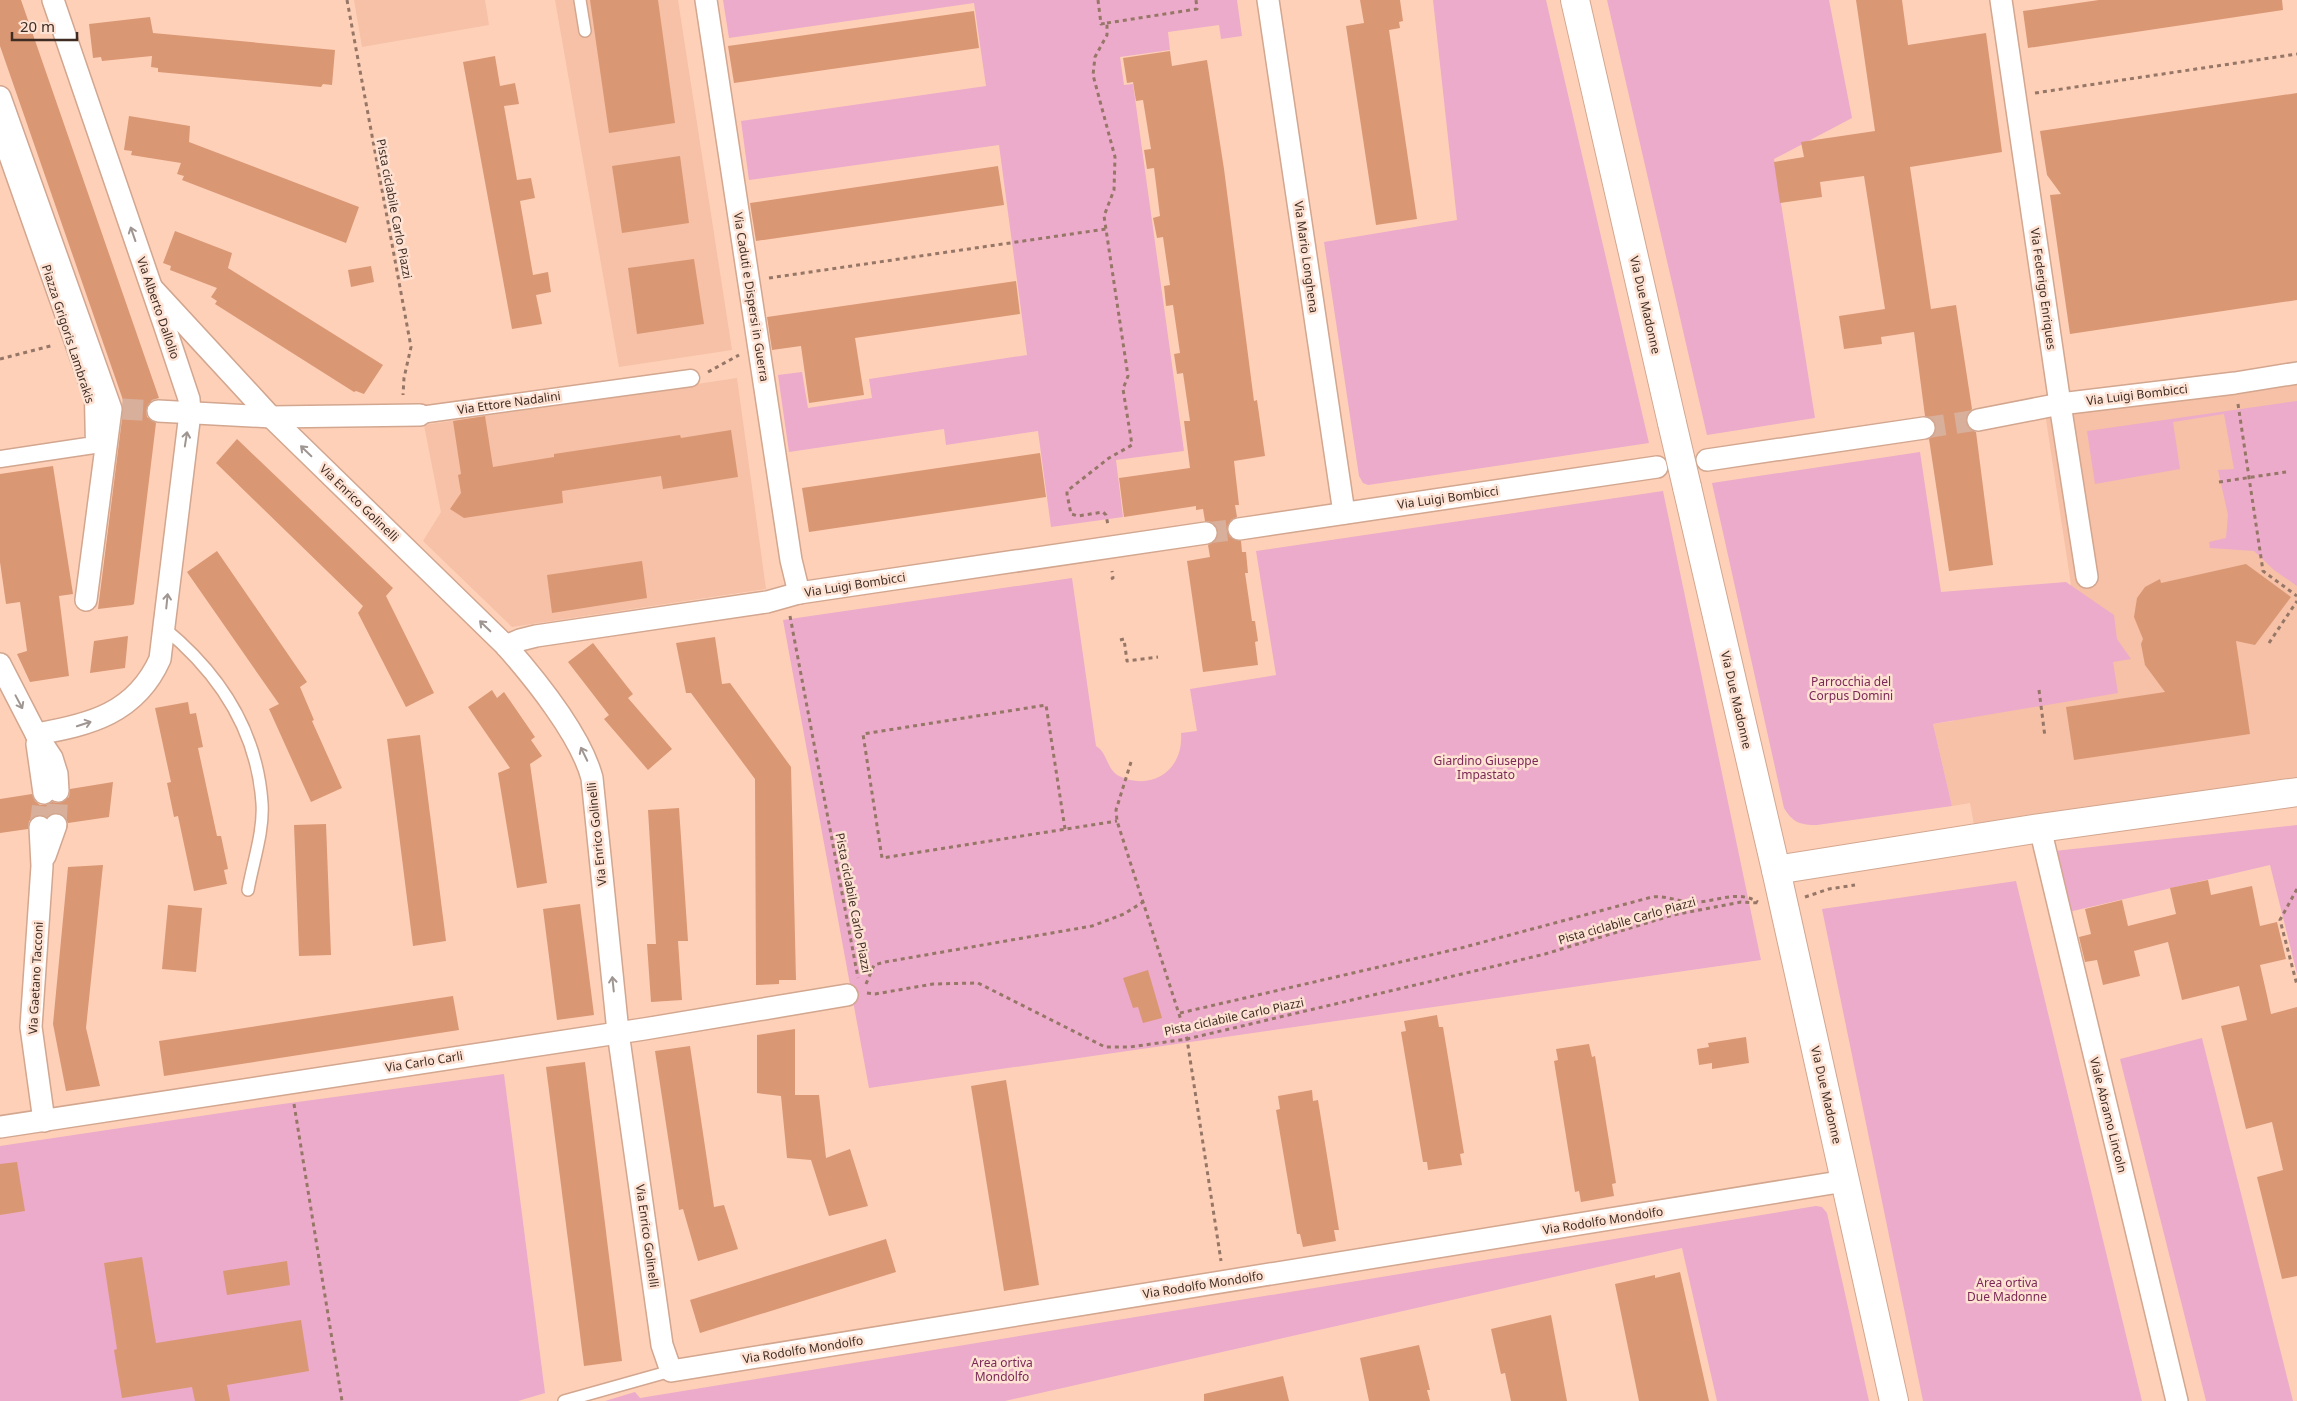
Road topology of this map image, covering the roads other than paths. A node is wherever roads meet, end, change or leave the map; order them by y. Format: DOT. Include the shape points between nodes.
graph roads {
  1 [pos="53,0"];
  2 [pos="580,0"];
  3 [pos="706,0"];
  4 [pos="1268,0"];
  5 [pos="1575,0"];
  6 [pos="2001,0"];
  7 [pos="585,31"];
  8 [pos="0,97"];
  9 [pos="0,135"];
  10 [pos="152,288"];
  11 [pos="2297,373"];
  12 [pos="691,378"];
  13 [pos="2060,404"];
  14 [pos="158,411"];
  15 [pos="190,413"];
  16 [pos="420,415"];
  17 [pos="271,417"];
  18 [pos="1978,420"];
  19 [pos="1924,428"];
  20 [pos="0,459"];
  21 [pos="1706,460"];
  22 [pos="1657,467"];
  23 [pos="1344,513"];
  24 [pos="1239,529"];
  25 [pos="1206,534"];
  26 [pos="2087,577"];
  27 [pos="86,600"];
  28 [pos="794,602"];
  29 [pos="164,628"];
  30 [pos="506,646"];
  31 [pos="0,664"];
  32 [pos="36,734"];
  33 [pos="51,792"];
  34 [pos="2297,792"];
  35 [pos="48,826"];
  36 [pos="2040,828"];
  37 [pos="1776,870"];
  38 [pos="248,890"];
  39 [pos="857,990"];
  40 [pos="618,1032"];
  41 [pos="44,1120"];
  42 [pos="0,1127"];
  43 [pos="1845,1182"];
  44 [pos="671,1371"];
  45 [pos="564,1401"];
  46 [pos="1894,1401"];
  47 [pos="2177,1401"];
  10 -- 1 [label="street, Via Alberto Dallolio, one-way"];
  2 -- 7 [label="lane"];
  3 -- 28 [label="street, Via Caduti e Dispersi in Guerra" via="791,560"];
  4 -- 23 [label="street, Via Mario Longhena"];
  5 -- 37 [label="main road, Via Due Madonne, bridge"];
  6 -- 13 [label="street, Via Federigo Enriques"];
  8 -- 27 [label="street, Piazza Grigoris Lambrakis" via="117,409"];
  9 -- 20 [label="street, Piazza Grigoris Lambrakis" via="93,399 94,445"];
  10 -- 15 [label="street, Via Alberto Dallolio" via="189,400"];
  10 -- 17 [label="street, Via Enrico Golinelli"];
  11 -- 13 [label="street, Via Luigi Bombicci"];
  12 -- 16 [label="street, Via Ettore Nadalini"];
  13 -- 18 [label="street, Via Luigi Bombicci"];
  13 -- 26 [label="street, Via Federigo Enriques"];
  14 -- 15 [label="street"];
  15 -- 17 [label="street"];
  29 -- 15 [label="street, Via Alberto Dallolio, one-way"];
  16 -- 17 [label="street, Via Ettore Nadalini"];
  30 -- 17 [label="street, Via Enrico Golinelli, one-way"];
  19 -- 21 [label="street"];
  22 -- 23 [label="street, Via Luigi Bombicci"];
  23 -- 24 [label="street, Via Luigi Bombicci"];
  25 -- 28 [label="street, Via Luigi Bombicci"];
  28 -- 30 [label="street, Via Luigi Bombicci" via="767,602 536,636"];
  32 -- 29 [label="street, Via Alberto Dallolio, one-way" via="79,727 99,719 138,693 154,673 160,659"];
  29 -- 38 [label="lane" via="183,644 225,692 238,713 251,746 262,804"];
  40 -- 30 [label="street, Via Enrico Golinelli, one-way" via="588,763 560,717"];
  31 -- 32 [label="street, one-way"];
  32 -- 33 [label="street"];
  34 -- 36 [label="main road"];
  35 -- 41 [label="street, Via Gaetano Tacconi" via="42,866 31,1027"];
  36 -- 37 [label="main road"];
  36 -- 47 [label="street, Viale Abramo Lincoln"];
  37 -- 43 [label="main road, Via Due Madonne"];
  39 -- 40 [label="street, Via Carlo Carli"];
  40 -- 41 [label="street, Via Carlo Carli"];
  40 -- 44 [label="street, Via Enrico Golinelli" via="662,1345"];
  41 -- 42 [label="street, Via Carlo Carli"];
  43 -- 44 [label="street, Via Rodolfo Mondolfo"];
  43 -- 46 [label="main road, Via Due Madonne"];
  44 -- 45 [label="lane, Via Rodolfo Mondolfo"];
}
